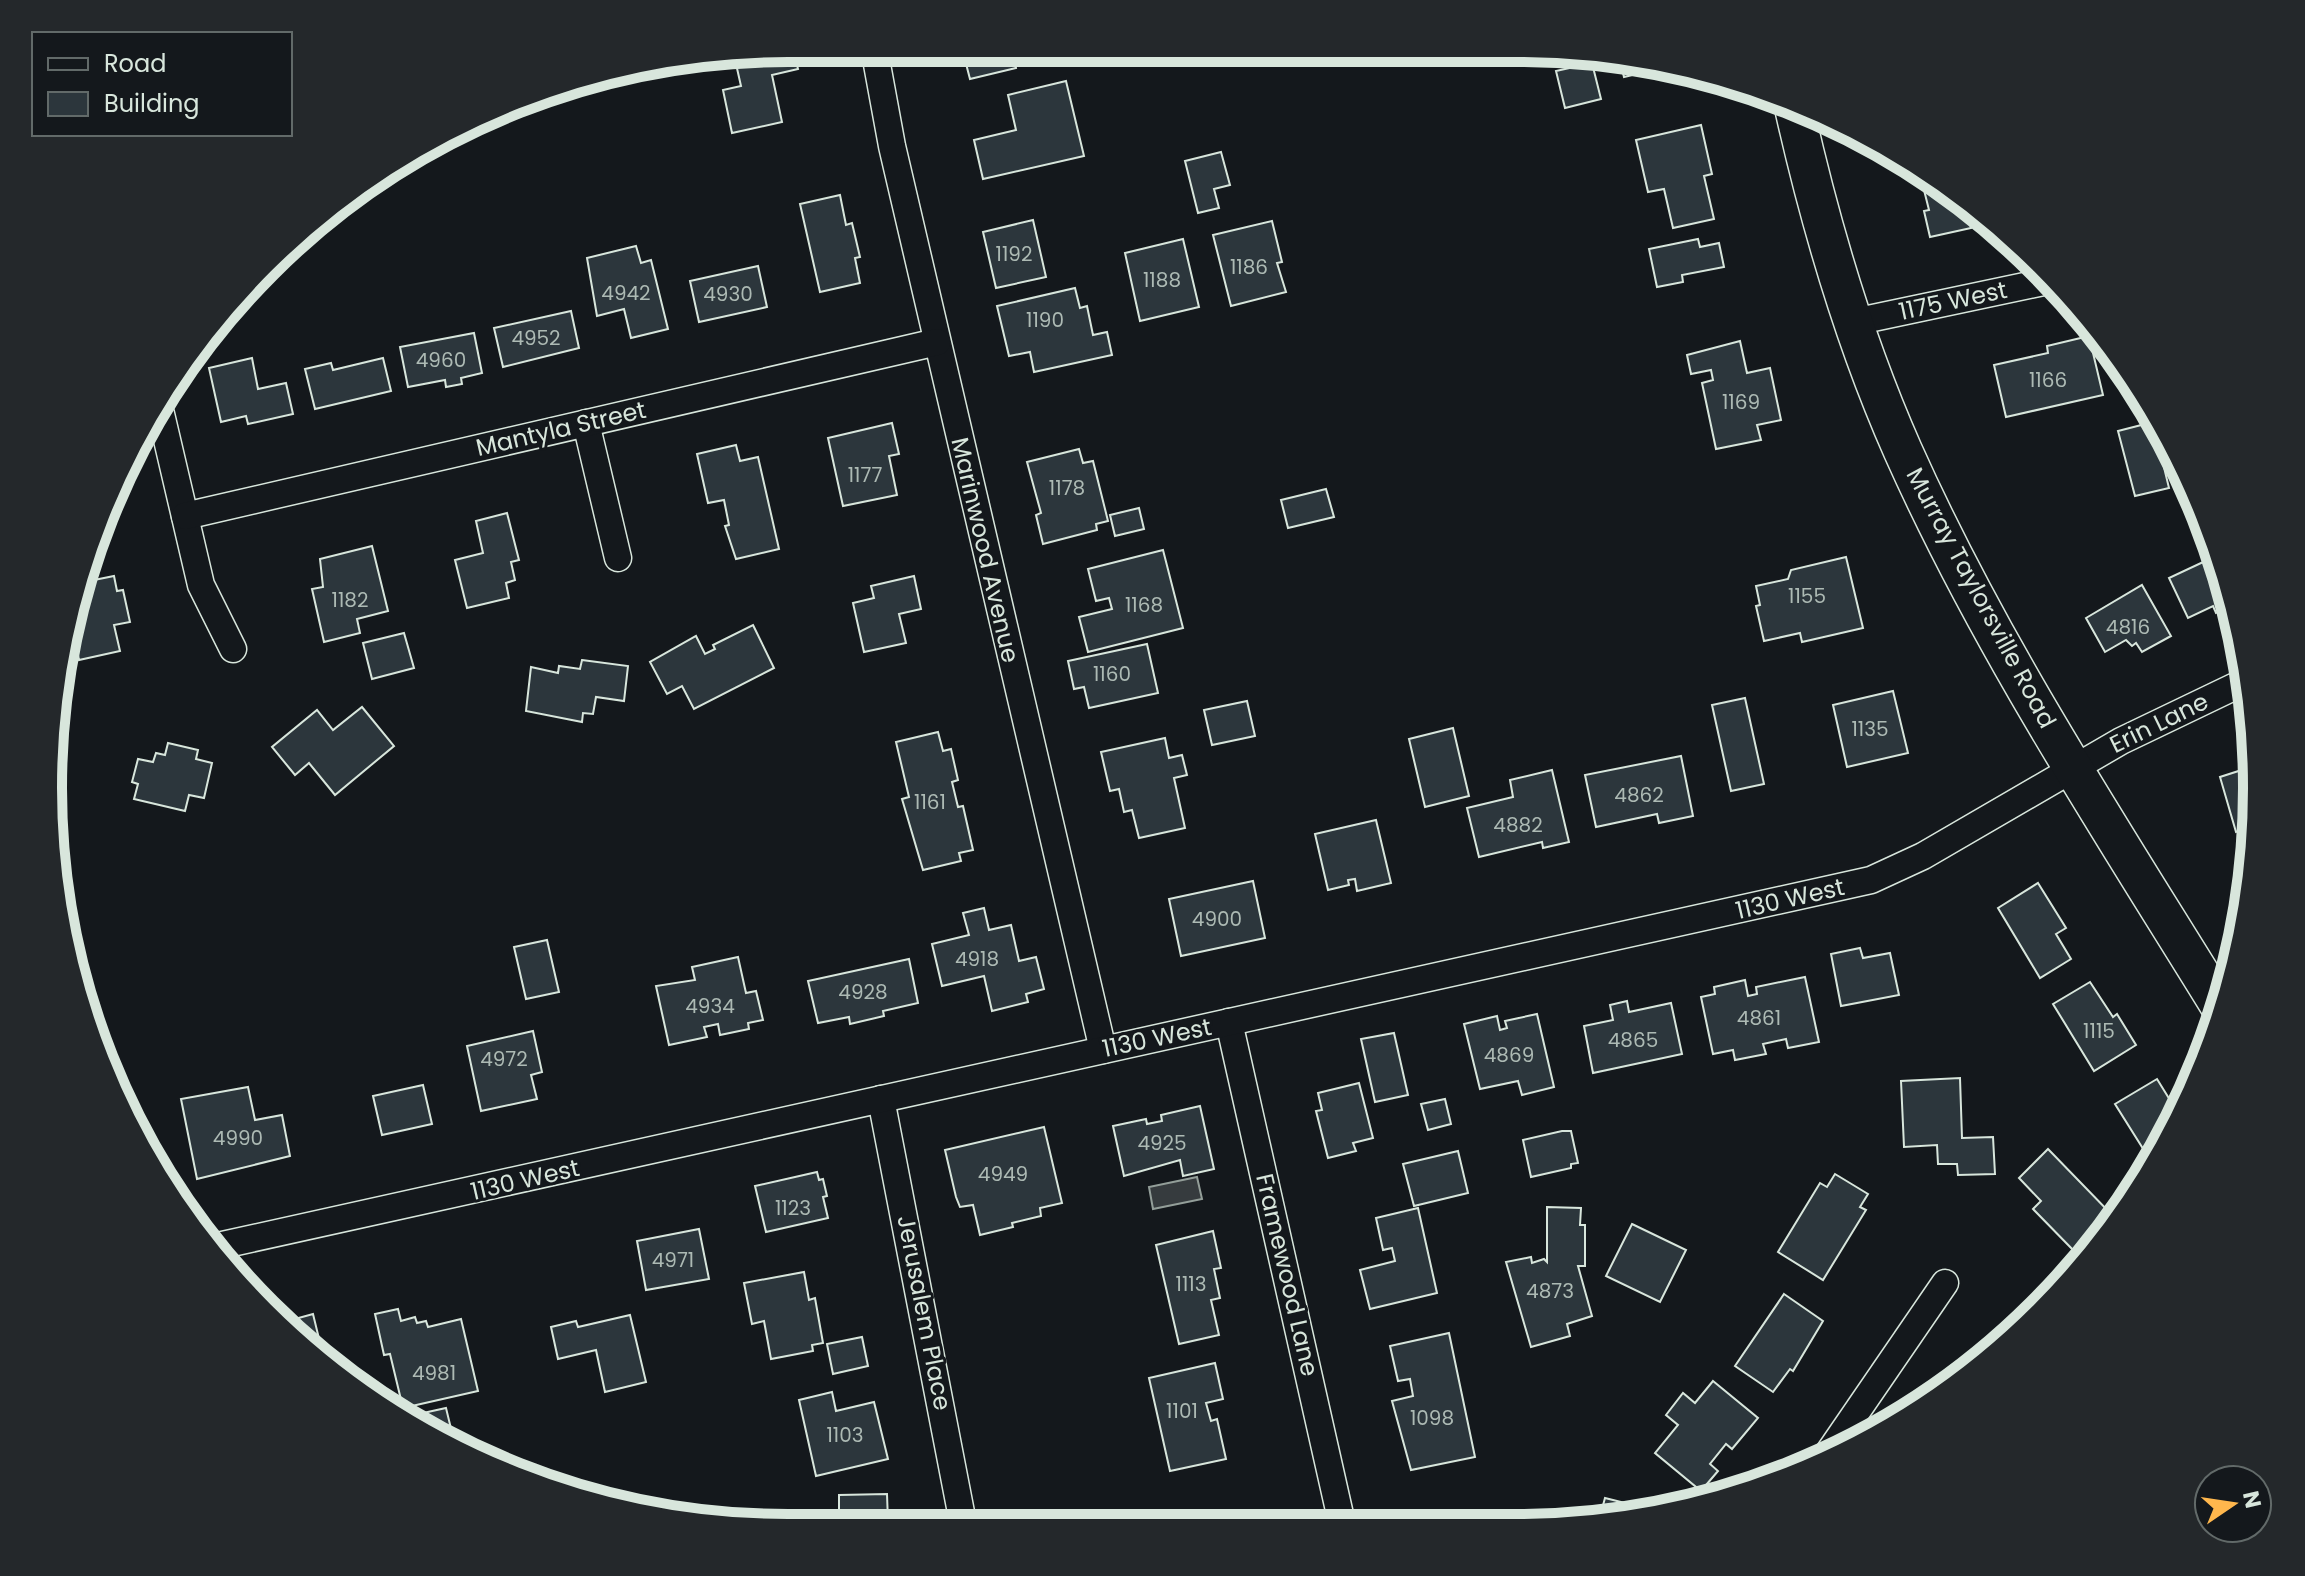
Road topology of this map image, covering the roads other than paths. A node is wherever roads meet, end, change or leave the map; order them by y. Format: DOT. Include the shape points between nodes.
graph roads {
  1 [pos="877,62"];
  2 [pos="1796,118"];
  3 [pos="2038,283"];
  4 [pos="1854,322"];
  5 [pos="937,342"];
  6 [pos="162,420"];
  7 [pos="586,423"];
  8 [pos="185,516"];
  9 [pos="618,558"];
  10 [pos="233,649"];
  11 [pos="2236,686"];
  12 [pos="2072,767"];
  13 [pos="2212,994"];
  14 [pos="1229,1022"];
  15 [pos="1103,1050"];
  16 [pos="881,1099"];
  17 [pos="224,1245"];
  18 [pos="1945,1283"];
  19 [pos="1838,1439"];
  20 [pos="961,1514"];
  21 [pos="1340,1514"];
  1 -- 5 [label="street, Marinwood Avenue"];
  2 -- 4 [label="street, Murray Taylorsville Road"];
  3 -- 4 [label="street, 1175 West"];
  4 -- 12 [label="street, Murray Taylorsville Road" via="1902,450 1955,558"];
  5 -- 7 [label="street, Mantyla Street"];
  5 -- 15 [label="street, Marinwood Avenue"];
  6 -- 8 [label="street"];
  7 -- 8 [label="street, Mantyla Street"];
  7 -- 9 [label="street"];
  8 -- 10 [label="street" via="206,599"];
  11 -- 12 [label="street, Erin Lane"];
  12 -- 13 [label="street, Murray Taylorsville Road"];
  12 -- 14 [label="street, 1130 West" via="1923,856 1871,880"];
  14 -- 15 [label="street, 1130 West"];
  14 -- 21 [label="street, Framewood Lane"];
  15 -- 16 [label="street, 1130 West"];
  16 -- 17 [label="street, 1130 West"];
  16 -- 20 [label="street, Jerusalem Place"];
  18 -- 19 [label="street"];
}
